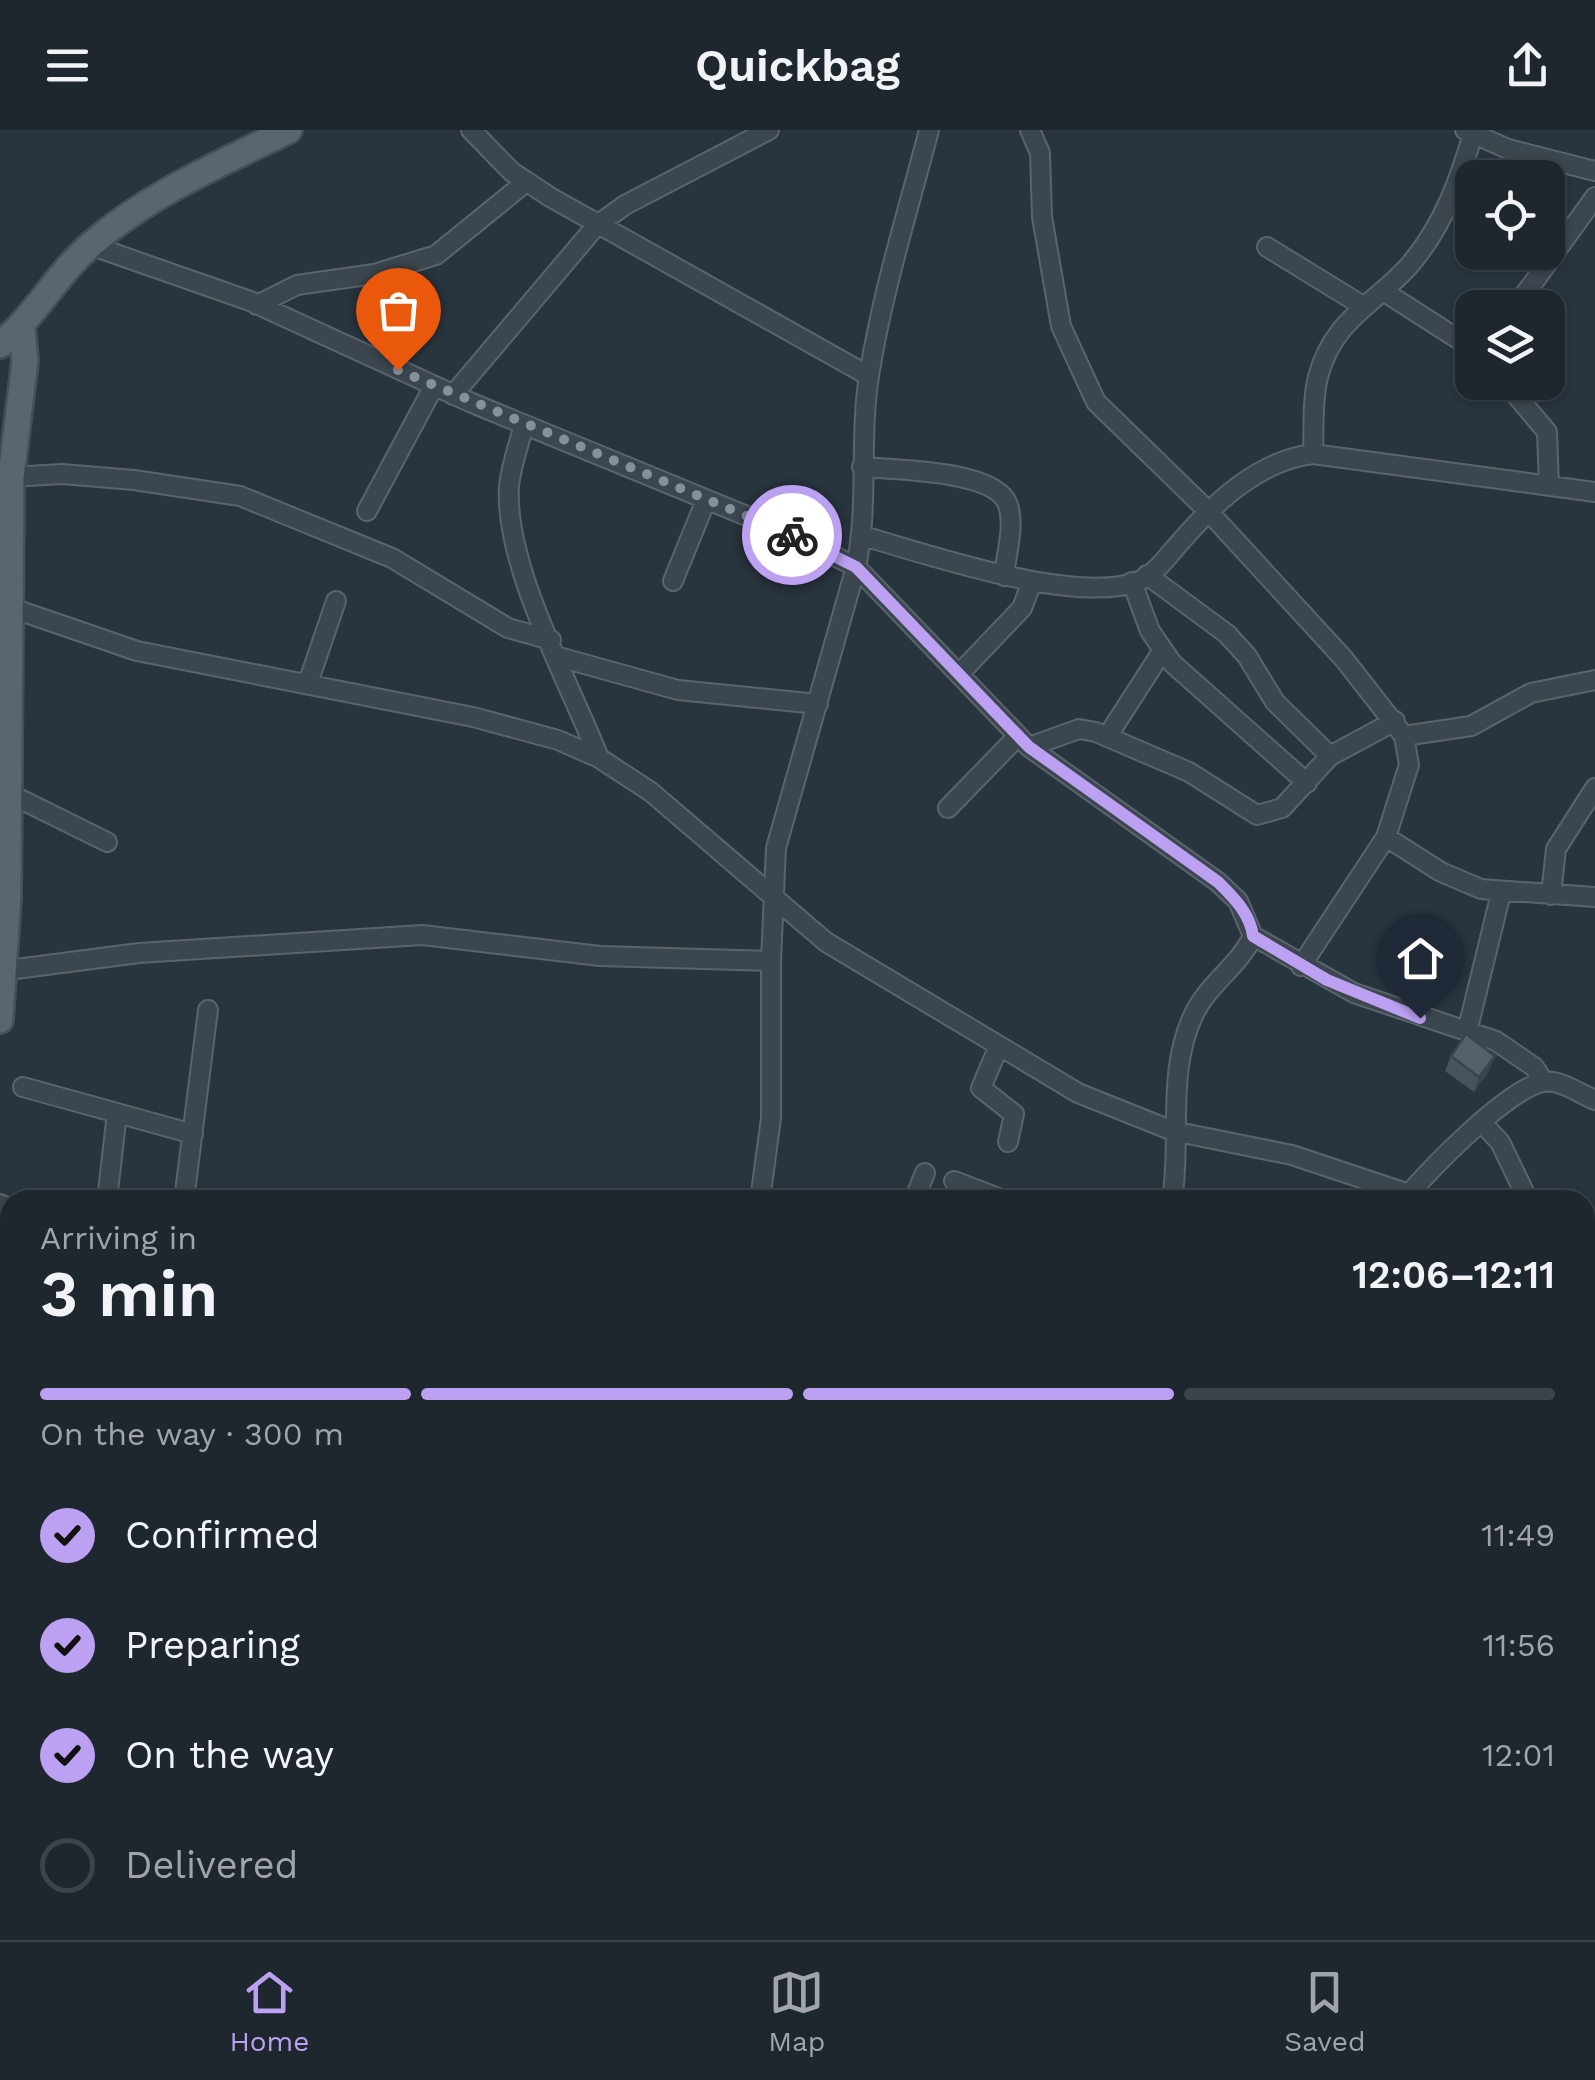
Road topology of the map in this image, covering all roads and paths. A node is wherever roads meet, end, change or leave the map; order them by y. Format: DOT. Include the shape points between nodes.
graph roads {
  1 [pos="289,130"];
  2 [pos="471,130"];
  3 [pos="770,130"];
  4 [pos="929,130"];
  5 [pos="1030,130"];
  6 [pos="1471,131"];
  7 [pos="1595,171"];
  8 [pos="526,182"];
  9 [pos="1595,197"];
  10 [pos="596,226"];
  11 [pos="90,244"];
  12 [pos="1266,247"];
  13 [pos="1528,290"];
  14 [pos="1383,292"];
  15 [pos="257,305"];
  16 [pos="1363,306"];
  17 [pos="22,327"];
  18 [pos="1455,337"];
  19 [pos="0,345"];
  20 [pos="25,362"];
  21 [pos="869,376"];
  22 [pos="434,386"];
  23 [pos="453,394"];
  24 [pos="1521,400"];
  25 [pos="524,425"];
  26 [pos="1313,454"];
  27 [pos="862,466"];
  28 [pos="11,477"];
  29 [pos="1549,486"];
  30 [pos="1595,492"];
  31 [pos="706,500"];
  32 [pos="367,511"];
  33 [pos="1208,512"];
  34 [pos="863,536"];
  35 [pos="856,567"];
  36 [pos="1004,576"];
  37 [pos="1139,579"];
  38 [pos="673,581"];
  39 [pos="1032,582"];
  40 [pos="336,601"];
  41 [pos="4,605"];
  42 [pos="555,649"];
  43 [pos="1162,650"];
  44 [pos="960,673"];
  45 [pos="1595,680"];
  46 [pos="308,683"];
  47 [pos="818,704"];
  48 [pos="1400,728"];
  49 [pos="1106,737"];
  50 [pos="1023,741"];
  51 [pos="1330,756"];
  52 [pos="599,758"];
  53 [pos="1307,783"];
  54 [pos="1595,788"];
  55 [pos="8,794"];
  56 [pos="948,808"];
  57 [pos="1386,837"];
  58 [pos="107,842"];
  59 [pos="1500,892"];
  60 [pos="772,894"];
  61 [pos="1551,895"];
  62 [pos="1595,897"];
  63 [pos="1253,936"];
  64 [pos="770,961"];
  65 [pos="1301,966"];
  66 [pos="3,971"];
  67 [pos="208,1010"];
  68 [pos="0,1020"];
  69 [pos="1467,1032"];
  70 [pos="998,1048"];
  71 [pos="1544,1082"];
  72 [pos="23,1087"];
  73 [pos="1595,1100"];
  74 [pos="117,1113"];
  75 [pos="1482,1122"];
  76 [pos="1173,1131"];
  77 [pos="192,1134"];
  78 [pos="1008,1142"];
  79 [pos="925,1173"];
  80 [pos="954,1181"];
  81 [pos="108,1190"];
  82 [pos="185,1190"];
  83 [pos="761,1190"];
  84 [pos="918,1190"];
  85 [pos="978,1190"];
  86 [pos="1172,1190"];
  87 [pos="1388,1190"];
  88 [pos="1414,1190"];
  89 [pos="1523,1190"];
  1 -- 11 [label="main road" via="148,203"];
  2 -- 8 [label="street"];
  3 -- 10 [label="street"];
  4 -- 21 [label="street"];
  5 -- 33 [label="street" via="1040,153 1042,217 1061,326 1077,366 1112,422"];
  6 -- 7 [label="street"];
  6 -- 14 [label="street" via="1461,181 1410,264"];
  8 -- 10 [label="street"];
  8 -- 15 [label="street" via="436,255 374,274 297,285"];
  9 -- 13 [label="street"];
  10 -- 21 [label="street"];
  10 -- 23 [label="street"];
  11 -- 15 [label="street"];
  11 -- 17 [label="main road"];
  12 -- 16 [label="street"];
  14 -- 16 [label="street"];
  14 -- 18 [label="street"];
  15 -- 22 [label="street"];
  16 -- 26 [label="street" via="1336,335 1317,379"];
  17 -- 19 [label="main road"];
  17 -- 20 [label="main road"];
  19 -- 20 [label="street"];
  20 -- 28 [label="main road"];
  21 -- 27 [label="street"];
  22 -- 23 [label="street"];
  22 -- 32 [label="street"];
  23 -- 25 [label="street"];
  24 -- 29 [label="street" via="1547,432"];
  25 -- 31 [label="street"];
  25 -- 42 [label="street" via="509,483 510,528"];
  26 -- 29 [label="street"];
  26 -- 33 [label="street" via="1284,457"];
  27 -- 34 [label="street"];
  27 -- 36 [label="street" via="963,478 999,490 1011,520"];
  28 -- 41 [label="main road"];
  28 -- 42 [label="street" via="116,478 240,496 392,558"];
  29 -- 30 [label="street"];
  31 -- 35 [label="street"];
  31 -- 38 [label="street"];
  33 -- 37 [label="street"];
  33 -- 48 [label="street"];
  34 -- 35 [label="street"];
  34 -- 36 [label="street"];
  35 -- 44 [label="street"];
  35 -- 47 [label="street"];
  36 -- 39 [label="street"];
  37 -- 39 [label="street"];
  37 -- 43 [label="street"];
  37 -- 51 [label="street" via="1226,634 1275,702"];
  39 -- 44 [label="street" via="1022,608"];
  40 -- 46 [label="street"];
  41 -- 46 [label="street" via="137,651"];
  41 -- 55 [label="main road"];
  42 -- 47 [label="street" via="678,690"];
  42 -- 52 [label="street"];
  43 -- 49 [label="street"];
  43 -- 53 [label="street" via="1205,697"];
  44 -- 50 [label="street"];
  45 -- 48 [label="street" via="1531,693 1471,726"];
  46 -- 52 [label="street" via="473,717"];
  47 -- 60 [label="street" via="780,834"];
  48 -- 51 [label="street"];
  48 -- 57 [label="street" via="1408,765"];
  49 -- 50 [label="street" via="1079,729"];
  49 -- 53 [label="street" via="1189,772 1257,815 1282,808"];
  50 -- 56 [label="street"];
  50 -- 63 [label="street" via="1218,882 1238,902"];
  51 -- 53 [label="street"];
  52 -- 60 [label="street" via="651,792"];
  54 -- 61 [label="street" via="1556,849"];
  55 -- 58 [label="street"];
  55 -- 66 [label="main road"];
  57 -- 59 [label="street" via="1450,877"];
  57 -- 65 [label="street"];
  59 -- 61 [label="street"];
  59 -- 69 [label="street"];
  60 -- 64 [label="street"];
  60 -- 70 [label="street" via="826,942"];
  61 -- 62 [label="street"];
  63 -- 65 [label="street"];
  63 -- 76 [label="street" via="1194,1013 1178,1070"];
  64 -- 66 [label="street" via="600,956 422,935 139,953"];
  64 -- 83 [label="street" via="771,1118"];
  65 -- 69 [label="street" via="1354,993"];
  66 -- 68 [label="main road"];
  67 -- 77 [label="street"];
  69 -- 71 [label="street" via="1516,1052"];
  70 -- 76 [label="street" via="1078,1093"];
  70 -- 78 [label="street" via="981,1088 1014,1114"];
  71 -- 73 [label="street"];
  71 -- 75 [label="street"];
  72 -- 74 [label="street"];
  74 -- 77 [label="street"];
  74 -- 81 [label="street"];
  75 -- 88 [label="street"];
  75 -- 89 [label="street" via="1500,1142"];
  76 -- 86 [label="street"];
  76 -- 87 [label="street" via="1292,1155"];
  77 -- 82 [label="street"];
  79 -- 84 [label="street"];
  80 -- 85 [label="street"];
}
